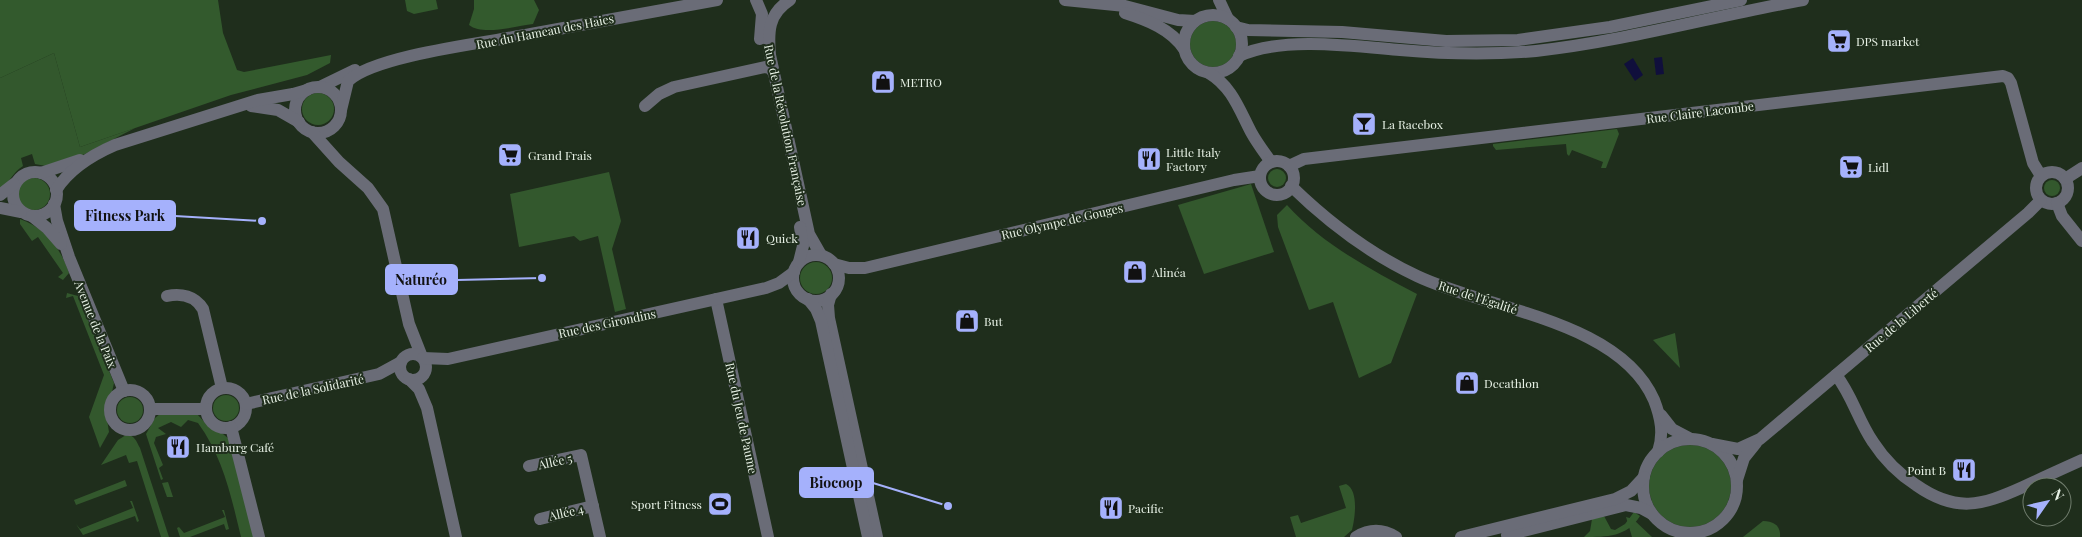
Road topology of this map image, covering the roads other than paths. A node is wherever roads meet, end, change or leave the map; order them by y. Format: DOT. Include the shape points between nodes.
graph roads {
  1 [pos="717,0"];
  2 [pos="756,0"];
  3 [pos="790,0"];
  4 [pos="1065,0"];
  5 [pos="1214,0"];
  6 [pos="1219,0"];
  7 [pos="1741,0"];
  8 [pos="1803,0"];
  9 [pos="1096,4"];
  10 [pos="1200,18"];
  11 [pos="1232,23"];
  12 [pos="1184,48"];
  13 [pos="1236,60"];
  14 [pos="375,67"];
  15 [pos="769,70"];
  16 [pos="1209,72"];
  17 [pos="314,88"];
  18 [pos="1234,98"];
  19 [pos="645,106"];
  20 [pos="236,108"];
  21 [pos="341,110"];
  22 [pos="299,122"];
  23 [pos="335,125"];
  24 [pos="312,132"];
  25 [pos="92,156"];
  26 [pos="1271,162"];
  27 [pos="1289,166"];
  28 [pos="2082,168"];
  29 [pos="350,171"];
  30 [pos="41,173"];
  31 [pos="1260,176"];
  32 [pos="2041,176"];
  33 [pos="2065,179"];
  34 [pos="14,184"];
  35 [pos="1291,186"];
  36 [pos="56,190"];
  37 [pos="0,195"];
  38 [pos="2041,200"];
  39 [pos="2057,203"];
  40 [pos="54,204"];
  41 [pos="0,208"];
  42 [pos="26,214"];
  43 [pos="2082,240"];
  44 [pos="821,255"];
  45 [pos="69,257"];
  46 [pos="834,264"];
  47 [pos="796,267"];
  48 [pos="865,268"];
  49 [pos="766,288"];
  50 [pos="834,290"];
  51 [pos="167,296"];
  52 [pos="805,297"];
  53 [pos="716,299"];
  54 [pos="409,324"];
  55 [pos="404,359"];
  56 [pos="424,365"];
  57 [pos="379,374"];
  58 [pos="1836,375"];
  59 [pos="407,378"];
  60 [pos="222,388"];
  61 [pos="124,391"];
  62 [pos="246,404"];
  63 [pos="428,408"];
  64 [pos="150,409"];
  65 [pos="206,409"];
  66 [pos="1658,411"];
  67 [pos="231,427"];
  68 [pos="1760,438"];
  69 [pos="1691,439"];
  70 [pos="1712,444"];
  71 [pos="1658,452"];
  72 [pos="2082,460"];
  73 [pos="529,466"];
  74 [pos="1644,477"];
  75 [pos="1737,482"];
  76 [pos="593,506"];
  77 [pos="1652,514"];
  78 [pos="540,518"];
  79 [pos="1723,520"];
  80 [pos="259,537"];
  81 [pos="456,537"];
  82 [pos="600,537"];
  83 [pos="768,537"];
  84 [pos="868,537"];
  85 [pos="877,537"];
  86 [pos="1356,537"];
  87 [pos="1396,537"];
  88 [pos="1461,537"];
  89 [pos="1497,537"];
  90 [pos="1718,537"];
  1 -- 14 [label="street, Rue du Hameau des Haies" via="436,51"];
  2 -- 15 [label="street" via="762,14 760,40"];
  3 -- 15 [label="street, Rue de la Révolution Française" via="775,14 769,26"];
  4 -- 9 [label="street"];
  5 -- 10 [label="street"];
  6 -- 11 [label="street"];
  7 -- 11 [label="street" via="1594,30 1512,40 1446,41 1342,32 1255,30"];
  8 -- 13 [label="street" via="1606,40 1533,51 1451,53 1314,44 1268,48"];
  9 -- 10 [label="street" via="1133,8 1178,20"];
  9 -- 12 [label="street" via="1150,22 1172,35"];
  10 -- 11 [label="street" via="1218,15"];
  10 -- 12 [label="street" via="1185,34"];
  11 -- 13 [label="street" via="1242,40"];
  12 -- 16 [label="street" via="1192,64"];
  13 -- 16 [label="street" via="1222,71"];
  13 -- 18 [label="street" via="1231,81"];
  14 -- 17 [label="street, Rue du Hameau des Haies" via="351,71"];
  14 -- 21 [label="street, Rue du Hameau des Haies" via="348,81"];
  15 -- 19 [label="street" via="674,87"];
  15 -- 44 [label="street, Rue de la Révolution Française" via="807,228"];
  15 -- 47 [label="street, Rue de la Révolution Française" via="803,242"];
  16 -- 18 [label="street" via="1225,84"];
  17 -- 20 [label="street, Rue du Hameau des Haies"];
  17 -- 21 [label="street" via="335,94"];
  17 -- 22 [label="street" via="301,95 296,105"];
  18 -- 26 [label="street"];
  20 -- 22 [label="street" via="274,108"];
  20 -- 25 [label="street" via="138,136"];
  21 -- 23 [label="street"];
  22 -- 24 [label="street"];
  23 -- 24 [label="street" via="326,131"];
  23 -- 29 [label="street" via="333,146"];
  24 -- 29 [label="street"];
  25 -- 30 [label="street"];
  25 -- 36 [label="street" via="71,172"];
  26 -- 27 [label="street" via="1279,161"];
  26 -- 31 [label="street" via="1264,166"];
  27 -- 32 [label="street, Rue Claire Lacombe" via="1304,159 2003,76 2011,83 2033,163"];
  27 -- 35 [label="street" via="1294,176"];
  28 -- 33 [label="street"];
  29 -- 54 [label="street" via="368,188 383,210"];
  30 -- 34 [label="street" via="25,174"];
  30 -- 36 [label="street" via="51,179"];
  31 -- 35 [label="street" via="1262,187 1273,194 1283,193"];
  31 -- 48 [label="street, Rue Olympe de Gouges"];
  32 -- 33 [label="street" via="2055,172"];
  32 -- 38 [label="street" via="2036,189"];
  33 -- 39 [label="street" via="2067,193"];
  34 -- 37 [label="street"];
  34 -- 42 [label="street" via="14,204"];
  35 -- 66 [label="street, Rue de l'Égalité" via="1343,232 1400,268 1450,290 1537,316 1589,338 1619,358 1638,377 1650,392"];
  36 -- 40 [label="street"];
  38 -- 39 [label="street" via="2048,204"];
  38 -- 58 [label="street, Rue de la Liberté"];
  39 -- 43 [label="street" via="2064,218"];
  40 -- 42 [label="street" via="44,215"];
  40 -- 45 [label="street, Avenue de la Paix"];
  41 -- 42 [label="street"];
  42 -- 45 [label="street, Avenue de la Paix" via="52,233"];
  44 -- 46 [label="street"];
  44 -- 47 [label="street" via="808,256"];
  45 -- 61 [label="street, Avenue de la Paix"];
  46 -- 48 [label="street, Rue Olympe de Gouges"];
  46 -- 50 [label="street" via="838,273"];
  47 -- 49 [label="street, Rue des Girondins" via="779,283"];
  47 -- 52 [label="street" via="794,286"];
  48 -- 50 [label="street, Rue Olympe de Gouges" via="850,275"];
  49 -- 52 [label="street, Rue des Girondins" via="783,288"];
  49 -- 53 [label="street, Rue des Girondins"];
  50 -- 52 [label="street" via="819,300"];
  50 -- 85 [label="street" via="828,305 829,318"];
  51 -- 60 [label="street" via="178,294 190,298 203,309"];
  52 -- 84 [label="street" via="821,321"];
  53 -- 56 [label="street, Rue des Girondins"];
  53 -- 83 [label="street, Rue du Jeu de Paume"];
  54 -- 55 [label="street" via="410,343"];
  54 -- 56 [label="street"];
  55 -- 56 [label="street" via="415,354"];
  55 -- 57 [label="street, Rue de la Solidarité"];
  55 -- 59 [label="street" via="400,368"];
  56 -- 59 [label="street" via="419,378"];
  56 -- 63 [label="street"];
  57 -- 59 [label="street, Rue de la Solidarité"];
  57 -- 62 [label="street, Rue de la Solidarité"];
  58 -- 68 [label="street, Rue de la Liberté"];
  58 -- 72 [label="street" via="1884,458 1912,483 1944,501 1968,505 1989,501"];
  59 -- 63 [label="street" via="420,389"];
  60 -- 62 [label="street" via="237,391"];
  60 -- 65 [label="street" via="210,396"];
  61 -- 64 [label="street" via="141,394 147,399"];
  61 -- 64 [label="street" via="114,399 110,409 112,419 119,426 130,430 140,427 148,418"];
  62 -- 67 [label="street" via="243,420"];
  63 -- 81 [label="street"];
  64 -- 65 [label="street"];
  65 -- 67 [label="street" via="214,423"];
  66 -- 69 [label="street, Rue de l'Égalité" via="1672,429"];
  66 -- 71 [label="street, Rue de l'Égalité" via="1662,432"];
  67 -- 80 [label="street"];
  68 -- 70 [label="street, Rue de la Liberté" via="1738,449"];
  68 -- 75 [label="street, Rue de la Liberté" via="1744,458"];
  69 -- 70 [label="street"];
  69 -- 71 [label="street" via="1673,442"];
  70 -- 75 [label="street" via="1728,458"];
  71 -- 74 [label="street"];
  73 -- 76 [label="street, Allée 5" via="581,455"];
  74 -- 77 [label="street" via="1644,494"];
  74 -- 88 [label="street" via="1631,491 1615,499"];
  75 -- 79 [label="street" via="1734,503"];
  76 -- 78 [label="street, Allée 4"];
  76 -- 82 [label="street"];
  77 -- 79 [label="street" via="1668,528 1690,533 1708,530"];
  77 -- 89 [label="street" via="1626,506"];
  79 -- 90 [label="street"];
  86 -- 87 [label="street" via="1376,530"];
}
